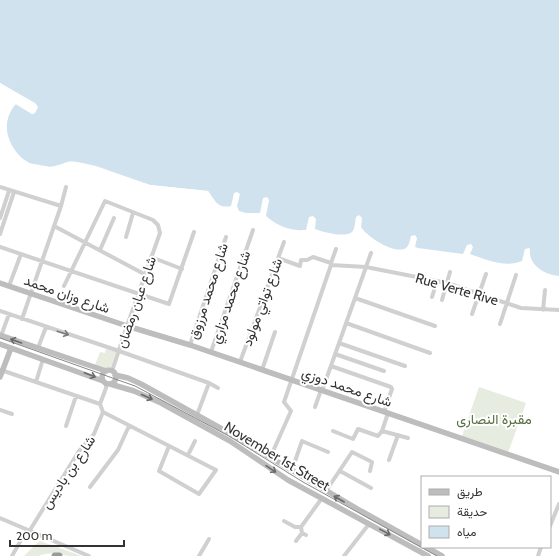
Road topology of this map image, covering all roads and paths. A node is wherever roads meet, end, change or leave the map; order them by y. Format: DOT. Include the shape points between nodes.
graph roads {
  1 [pos="0,187"];
  2 [pos="66,187"];
  3 [pos="9,191"];
  4 [pos="14,192"];
  5 [pos="61,206"];
  6 [pos="133,213"];
  7 [pos="0,218"];
  8 [pos="114,218"];
  9 [pos="54,226"];
  10 [pos="253,230"];
  11 [pos="194,232"];
  12 [pos="0,234"];
  13 [pos="126,237"];
  14 [pos="226,237"];
  15 [pos="84,242"];
  16 [pos="284,242"];
  17 [pos="0,247"];
  18 [pos="336,248"];
  19 [pos="100,250"];
  20 [pos="371,253"];
  21 [pos="21,254"];
  22 [pos="151,257"];
  23 [pos="278,258"];
  24 [pos="41,260"];
  25 [pos="331,264"];
  26 [pos="366,267"];
  27 [pos="182,269"];
  28 [pos="70,271"];
  29 [pos="450,272"];
  30 [pos="486,274"];
  31 [pos="146,275"];
  32 [pos="516,275"];
  33 [pos="437,281"];
  34 [pos="0,283"];
  35 [pos="447,283"];
  36 [pos="9,286"];
  37 [pos="64,286"];
  38 [pos="545,290"];
  39 [pos="30,294"];
  40 [pos="138,294"];
  41 [pos="479,295"];
  42 [pos="432,296"];
  43 [pos="355,298"];
  44 [pos="442,300"];
  45 [pos="507,303"];
  46 [pos="543,310"];
  47 [pos="559,310"];
  48 [pos="0,311"];
  49 [pos="9,314"];
  50 [pos="472,314"];
  51 [pos="22,319"];
  52 [pos="346,322"];
  53 [pos="500,324"];
  54 [pos="127,326"];
  55 [pos="435,326"];
  56 [pos="46,327"];
  57 [pos="275,332"];
  58 [pos="1,335"];
  59 [pos="339,343"];
  60 [pos="0,344"];
  61 [pos="190,345"];
  62 [pos="10,348"];
  63 [pos="38,348"];
  64 [pos="119,351"];
  65 [pos="211,352"];
  66 [pos="430,353"];
  67 [pos="335,354"];
  68 [pos="43,358"];
  69 [pos="240,362"];
  70 [pos="331,366"];
  71 [pos="405,366"];
  72 [pos="1,370"];
  73 [pos="262,370"];
  74 [pos="384,371"];
  75 [pos="110,372"];
  76 [pos="0,377"];
  77 [pos="291,380"];
  78 [pos="36,382"];
  79 [pos="106,383"];
  80 [pos="209,383"];
  81 [pos="217,388"];
  82 [pos="321,390"];
  83 [pos="76,396"];
  84 [pos="100,404"];
  85 [pos="315,407"];
  86 [pos="0,410"];
  87 [pos="103,412"];
  88 [pos="386,413"];
  89 [pos="12,414"];
  90 [pos="197,415"];
  91 [pos="66,426"];
  92 [pos="129,426"];
  93 [pos="333,431"];
  94 [pos="382,431"];
  95 [pos="398,436"];
  96 [pos="408,438"];
  97 [pos="195,441"];
  98 [pos="169,446"];
  99 [pos="328,452"];
  100 [pos="188,455"];
  101 [pos="270,458"];
  102 [pos="389,460"];
  103 [pos="292,470"];
  104 [pos="340,471"];
  105 [pos="370,471"];
  106 [pos="559,472"];
  107 [pos="90,487"];
  108 [pos="371,488"];
  109 [pos="326,491"];
  110 [pos="322,498"];
  111 [pos="559,504"];
  112 [pos="0,518"];
  113 [pos="284,521"];
  114 [pos="369,524"];
  115 [pos="551,524"];
  116 [pos="301,527"];
  117 [pos="30,530"];
  118 [pos="210,539"];
  119 [pos="296,541"];
  120 [pos="421,544"];
  121 [pos="428,548"];
  122 [pos="12,556"];
  123 [pos="55,556"];
  124 [pos="59,556"];
  125 [pos="89,556"];
  126 [pos="199,556"];
  127 [pos="344,556"];
  128 [pos="428,556"];
  129 [pos="442,556"];
  1 -- 3 [label="street"];
  2 -- 5 [label="street"];
  3 -- 4 [label="street"];
  3 -- 7 [label="street"];
  4 -- 5 [label="street"];
  4 -- 12 [label="street"];
  5 -- 9 [label="street"];
  6 -- 13 [label="street"];
  6 -- 15 [label="street" via="105,201"];
  6 -- 22 [label="street, شارع عبان رمضان" via="153,220 158,225 160,233"];
  8 -- 19 [label="street"];
  9 -- 15 [label="street"];
  9 -- 24 [label="street"];
  10 -- 65 [label="street, شارع محمد مزاري"];
  11 -- 27 [label="street"];
  14 -- 61 [label="street, شارع محمد مرزوق"];
  15 -- 19 [label="street"];
  15 -- 28 [label="street"];
  16 -- 23 [label="street, شارع تواتي مولود"];
  17 -- 21 [label="street"];
  18 -- 25 [label="street"];
  19 -- 31 [label="street"];
  20 -- 26 [label="street"];
  21 -- 24 [label="street"];
  21 -- 36 [label="street"];
  22 -- 27 [label="street"];
  22 -- 31 [label="street, شارع عبان رمضان"];
  23 -- 25 [label="street, Rue Verte Rive" via="300,266 302,260 313,257"];
  23 -- 69 [label="street, شارع تواتي مولود"];
  24 -- 28 [label="street"];
  24 -- 39 [label="street"];
  25 -- 26 [label="street, Rue Verte Rive"];
  25 -- 77 [label="street"];
  26 -- 33 [label="street, Rue Verte Rive"];
  26 -- 43 [label="street"];
  27 -- 40 [label="street" via="169,304"];
  28 -- 37 [label="street"];
  28 -- 40 [label="street"];
  29 -- 35 [label="street"];
  30 -- 41 [label="street"];
  31 -- 40 [label="street, شارع عبان رمضان"];
  32 -- 45 [label="street"];
  33 -- 35 [label="street, Rue Verte Rive"];
  33 -- 42 [label="street"];
  34 -- 36 [label="main road, شارع وزان محمد"];
  35 -- 41 [label="street, Rue Verte Rive"];
  35 -- 44 [label="street"];
  36 -- 39 [label="main road, شارع وزان محمد"];
  38 -- 46 [label="street"];
  39 -- 51 [label="street"];
  39 -- 54 [label="main road, شارع وزان محمد"];
  40 -- 54 [label="street, شارع عبان رمضان"];
  41 -- 45 [label="street, Rue Verte Rive"];
  41 -- 50 [label="street"];
  43 -- 52 [label="street"];
  43 -- 55 [label="street"];
  45 -- 46 [label="street, Rue Verte Rive" via="521,308"];
  45 -- 53 [label="street"];
  46 -- 47 [label="street, Rue Verte Rive"];
  48 -- 49 [label="street"];
  49 -- 51 [label="street"];
  49 -- 58 [label="street"];
  51 -- 56 [label="street"];
  52 -- 59 [label="street"];
  52 -- 66 [label="street"];
  54 -- 61 [label="main road, شارع محمد دوزي"];
  54 -- 64 [label="street, شارع عبان رمضان"];
  56 -- 63 [label="street"];
  56 -- 64 [label="street, one-way"];
  57 -- 73 [label="street"];
  63 -- 58 [label="main road, November 1st Street, one-way"];
  59 -- 67 [label="street"];
  59 -- 71 [label="street"];
  60 -- 62 [label="main road, November 1st Street"];
  61 -- 65 [label="main road, شارع محمد دوزي"];
  62 -- 68 [label="main road, November 1st Street"];
  62 -- 72 [label="main road"];
  63 -- 75 [label="main road, November 1st Street"];
  64 -- 75 [label="street, شارع عبان رمضان"];
  64 -- 80 [label="street"];
  65 -- 69 [label="main road, شارع محمد دوزي"];
  67 -- 70 [label="street"];
  67 -- 74 [label="street"];
  68 -- 78 [label="street"];
  68 -- 79 [label="main road, November 1st Street, one-way"];
  69 -- 73 [label="main road, شارع محمد دوزي"];
  70 -- 82 [label="street"];
  70 -- 88 [label="street" via="391,387"];
  72 -- 76 [label="main road"];
  72 -- 78 [label="street"];
  73 -- 77 [label="main road, شارع محمد دوزي"];
  75 -- 79 [label="main road" via="103,374"];
  75 -- 79 [label="main road" via="115,380"];
  75 -- 90 [label="main road, November 1st Street" via="142,384"];
  77 -- 82 [label="main road, شارع محمد دوزي"];
  77 -- 101 [label="street" via="284,402 291,411"];
  78 -- 83 [label="street"];
  79 -- 84 [label="street"];
  79 -- 110 [label="main road, November 1st Street, one-way" via="134,391 161,403 230,441 288,480"];
  80 -- 81 [label="street"];
  80 -- 90 [label="street"];
  82 -- 85 [label="street"];
  82 -- 88 [label="main road, شارع محمد دوزي"];
  83 -- 84 [label="street"];
  83 -- 91 [label="street"];
  84 -- 87 [label="street"];
  86 -- 89 [label="street"];
  87 -- 92 [label="street"];
  87 -- 117 [label="street, شارع بن باديس" via="94,434 79,451"];
  88 -- 94 [label="street"];
  88 -- 106 [label="main road, شارع محمد دوزي"];
  90 -- 101 [label="main road, November 1st Street"];
  92 -- 98 [label="street"];
  92 -- 107 [label="street" via="118,450"];
  93 -- 94 [label="street" via="353,439 358,429 378,436"];
  94 -- 95 [label="street"];
  95 -- 96 [label="street"];
  95 -- 102 [label="street"];
  97 -- 100 [label="street"];
  98 -- 100 [label="street"];
  98 -- 100 [label="street" via="158,471 199,494 216,470"];
  99 -- 103 [label="street" via="302,441"];
  101 -- 103 [label="main road, November 1st Street"];
  103 -- 109 [label="main road, November 1st Street"];
  104 -- 105 [label="street" via="352,452 372,462"];
  104 -- 108 [label="street"];
  104 -- 109 [label="street"];
  120 -- 109 [label="main road, November 1st Street, one-way"];
  110 -- 114 [label="main road, November 1st Street"];
  110 -- 116 [label="street"];
  111 -- 115 [label="street"];
  112 -- 117 [label="street"];
  113 -- 116 [label="street"];
  114 -- 127 [label="street"];
  114 -- 128 [label="main road, November 1st Street, one-way"];
  116 -- 119 [label="street" via="304,534"];
  117 -- 122 [label="street, شارع بن باديس" via="25,532"];
  117 -- 125 [label="street"];
  118 -- 126 [label="street"];
  121 -- 129 [label="main road"];
  123 -- 124 [label="highway"];
}
